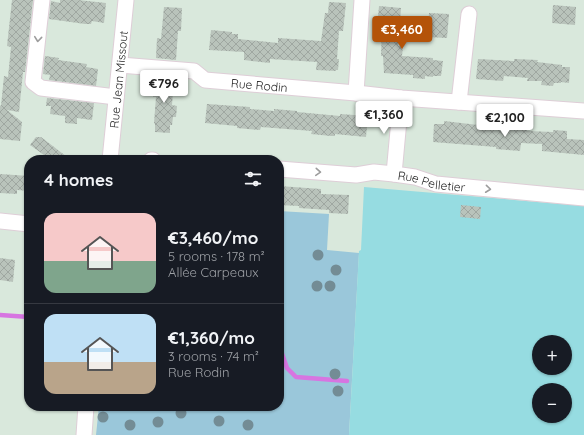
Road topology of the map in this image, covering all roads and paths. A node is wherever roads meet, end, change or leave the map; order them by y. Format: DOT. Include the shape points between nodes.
graph roads {
  1 [pos="42,0"];
  2 [pos="126,0"];
  3 [pos="362,0"];
  4 [pos="469,14"];
  5 [pos="120,65"];
  6 [pos="356,93"];
  7 [pos="116,96"];
  8 [pos="401,98"];
  9 [pos="459,102"];
  10 [pos="584,111"];
  11 [pos="112,155"];
  12 [pos="284,169"];
  13 [pos="394,174"];
  14 [pos="584,198"];
  15 [pos="0,221"];
  16 [pos="24,223"];
  17 [pos="86,411"];
  18 [pos="84,435"];
  1 -- 7 [label="street, one-way" via="33,82 41,88"];
  2 -- 5 [label="street, Rue Jean Missout"];
  3 -- 6 [label="street"];
  4 -- 9 [label="street"];
  5 -- 6 [label="street, Rue Rodin" via="194,71 205,80"];
  5 -- 7 [label="street, Rue Jean Missout"];
  6 -- 8 [label="street, Rue Rodin"];
  7 -- 11 [label="street, Rue Jean Missout"];
  8 -- 9 [label="street, Rue Rodin"];
  8 -- 13 [label="street"];
  9 -- 10 [label="street, Rue Rodin"];
  12 -- 13 [label="street, Rue Pelletier, one-way" via="356,175 374,172"];
  13 -- 14 [label="street, Rue Pelletier, one-way" via="436,184"];
  15 -- 16 [label="street"];
  17 -- 18 [label="street"];
}
